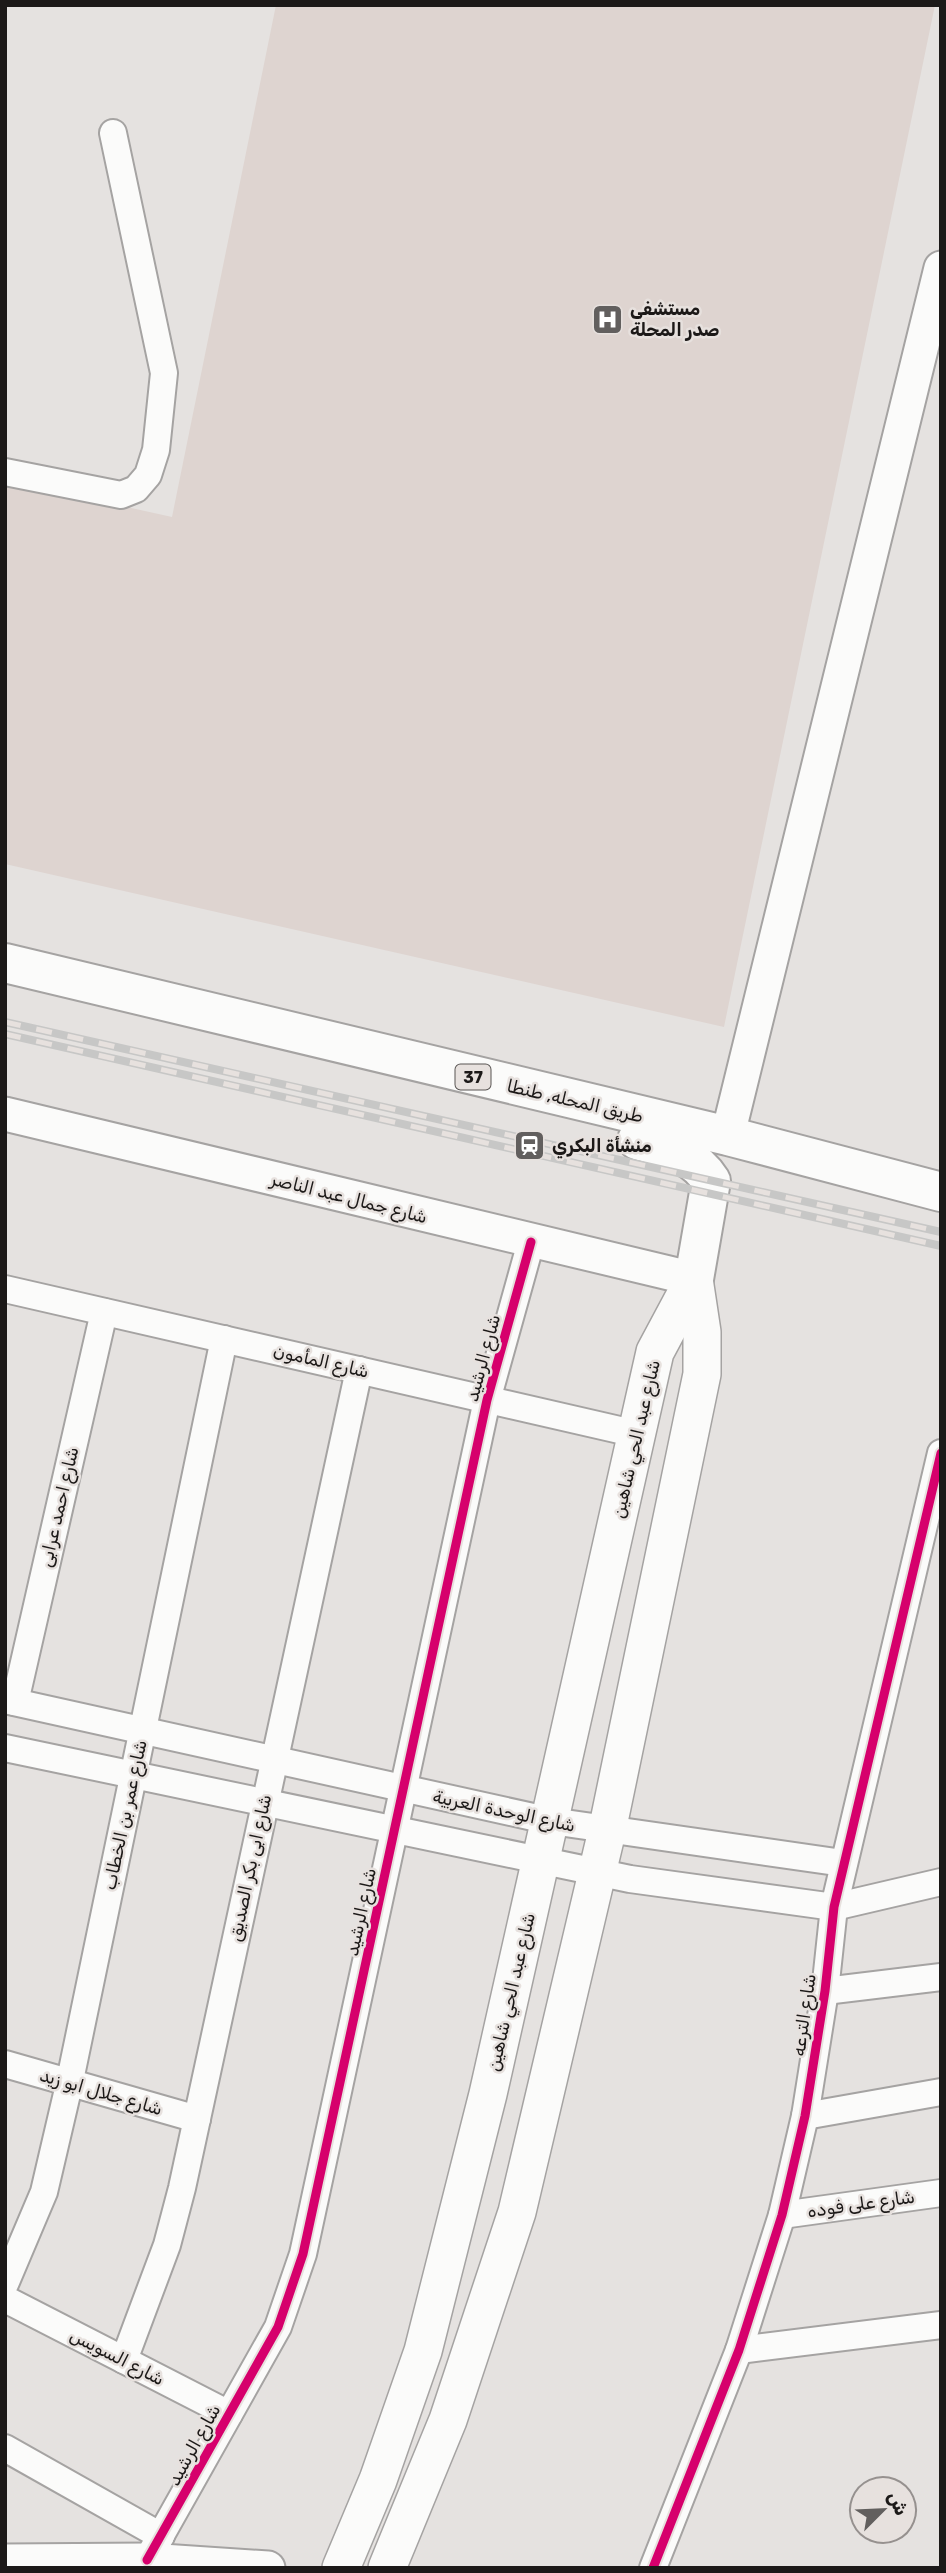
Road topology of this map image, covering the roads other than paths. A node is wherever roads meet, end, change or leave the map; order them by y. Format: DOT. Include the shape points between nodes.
graph roads {
  1 [pos="113,132"];
  2 [pos="941,268"];
  3 [pos="5,472"];
  4 [pos="5,936"];
  5 [pos="5,963"];
  6 [pos="551,1096"];
  7 [pos="6,1118"];
  8 [pos="732,1118"];
  9 [pos="941,1165"];
  10 [pos="941,1192"];
  11 [pos="531,1242"];
  12 [pos="694,1279"];
  13 [pos="5,1289"];
  14 [pos="104,1312"];
  15 [pos="224,1339"];
  16 [pos="359,1370"];
  17 [pos="487,1400"];
  18 [pos="637,1434"];
  19 [pos="941,1453"];
  20 [pos="10,1701"];
  21 [pos="143,1731"];
  22 [pos="5,1748"];
  23 [pos="273,1761"];
  24 [pos="133,1776"];
  25 [pos="404,1790"];
  26 [pos="264,1804"];
  27 [pos="551,1821"];
  28 [pos="395,1831"];
  29 [pos="607,1831"];
  30 [pos="541,1862"];
  31 [pos="843,1863"];
  32 [pos="597,1874"];
  33 [pos="941,1882"];
  34 [pos="834,1906"];
  35 [pos="941,1977"];
  36 [pos="825,1991"];
  37 [pos="5,2064"];
  38 [pos="69,2085"];
  39 [pos="941,2092"];
  40 [pos="805,2116"];
  41 [pos="197,2119"];
  42 [pos="941,2193"];
  43 [pos="782,2215"];
  44 [pos="5,2284"];
  45 [pos="5,2299"];
  46 [pos="941,2325"];
  47 [pos="739,2350"];
  48 [pos="124,2360"];
  49 [pos="229,2414"];
  50 [pos="5,2448"];
  51 [pos="154,2548"];
  52 [pos="5,2561"];
  53 [pos="268,2568"];
  54 [pos="341,2568"];
  55 [pos="387,2568"];
  56 [pos="653,2568"];
  1 -- 3 [label="street" via="161,348 163,397 156,450 148,475 136,489 121,495"];
  2 -- 8 [label="street"];
  4 -- 8 [label="main road, طريق المحله, طنطا / 37"];
  5 -- 6 [label="main road, طريق المحله, طنطا / 37"];
  6 -- 10 [label="main road, طريق المحله, طنطا / 37"];
  6 -- 12 [label="main road" via="552,1107 564,1118 685,1154 703,1168 711,1181"];
  7 -- 11 [label="street, شارع جمال عبد الناصر"];
  8 -- 9 [label="main road, طريق المحله, طنطا / 37"];
  11 -- 12 [label="street, شارع جمال عبد الناصر"];
  11 -- 17 [label="street, شارع الرشيد"];
  12 -- 18 [label="main road, شارع عبد الحي شاهين" via="655,1352"];
  12 -- 29 [label="main road" via="702,1332 702,1374"];
  13 -- 14 [label="street, شارع المأمون"];
  14 -- 15 [label="street, شارع المأمون"];
  14 -- 20 [label="street, شارع احمد عرابى"];
  15 -- 16 [label="street, شارع المأمون"];
  15 -- 21 [label="street, شارع عمر بن الخطاب"];
  16 -- 17 [label="street, شارع المأمون"];
  16 -- 23 [label="street, شارع ابى بكر الصديق"];
  17 -- 18 [label="street, شارع المأمون"];
  17 -- 25 [label="street, شارع الرشيد"];
  18 -- 27 [label="main road, شارع عبد الحي شاهين"];
  19 -- 31 [label="street, شارع الترعه"];
  20 -- 21 [label="street, شارع الوحدة العربية"];
  21 -- 23 [label="street, شارع الوحدة العربية"];
  21 -- 24 [label="street, شارع عمر بن الخطاب"];
  22 -- 24 [label="street"];
  23 -- 25 [label="street, شارع الوحدة العربية"];
  23 -- 26 [label="street, شارع ابى بكر الصديق"];
  24 -- 26 [label="street"];
  24 -- 38 [label="street, شارع عمر بن الخطاب"];
  25 -- 27 [label="street, شارع الوحدة العربية"];
  25 -- 28 [label="street, شارع الرشيد"];
  26 -- 28 [label="street"];
  26 -- 41 [label="street, شارع ابى بكر الصديق"];
  27 -- 29 [label="street, شارع الوحدة العربية"];
  27 -- 30 [label="main road, شارع عبد الحي شاهين"];
  28 -- 30 [label="street"];
  28 -- 49 [label="street, شارع الرشيد" via="303,2254 278,2327"];
  29 -- 31 [label="street, شارع الوحدة العربية"];
  29 -- 32 [label="main road"];
  30 -- 32 [label="street"];
  30 -- 54 [label="main road, شارع عبد الحي شاهين" via="422,2351 378,2480"];
  31 -- 34 [label="street, شارع الترعه"];
  32 -- 34 [label="street"];
  32 -- 55 [label="main road" via="517,2212 448,2420"];
  33 -- 34 [label="street"];
  34 -- 36 [label="street, شارع الترعه"];
  35 -- 36 [label="street"];
  36 -- 40 [label="street, شارع الترعه"];
  37 -- 38 [label="street, شارع جلال ابو زيد"];
  38 -- 41 [label="street, شارع جلال ابو زيد"];
  38 -- 44 [label="street, شارع عمر بن الخطاب" via="44,2192"];
  39 -- 40 [label="street"];
  40 -- 43 [label="street, شارع الترعه"];
  41 -- 48 [label="street, شارع ابى بكر الصديق" via="167,2245"];
  42 -- 43 [label="street, شارع على فوده"];
  43 -- 47 [label="street, شارع الترعه"];
  45 -- 48 [label="street, شارع السويس"];
  46 -- 47 [label="street"];
  47 -- 56 [label="street, شارع الترعه"];
  48 -- 49 [label="street, شارع السويس"];
  49 -- 51 [label="street, شارع الرشيد"];
  50 -- 51 [label="street"];
  51 -- 52 [label="street"];
  51 -- 53 [label="street"];
}
